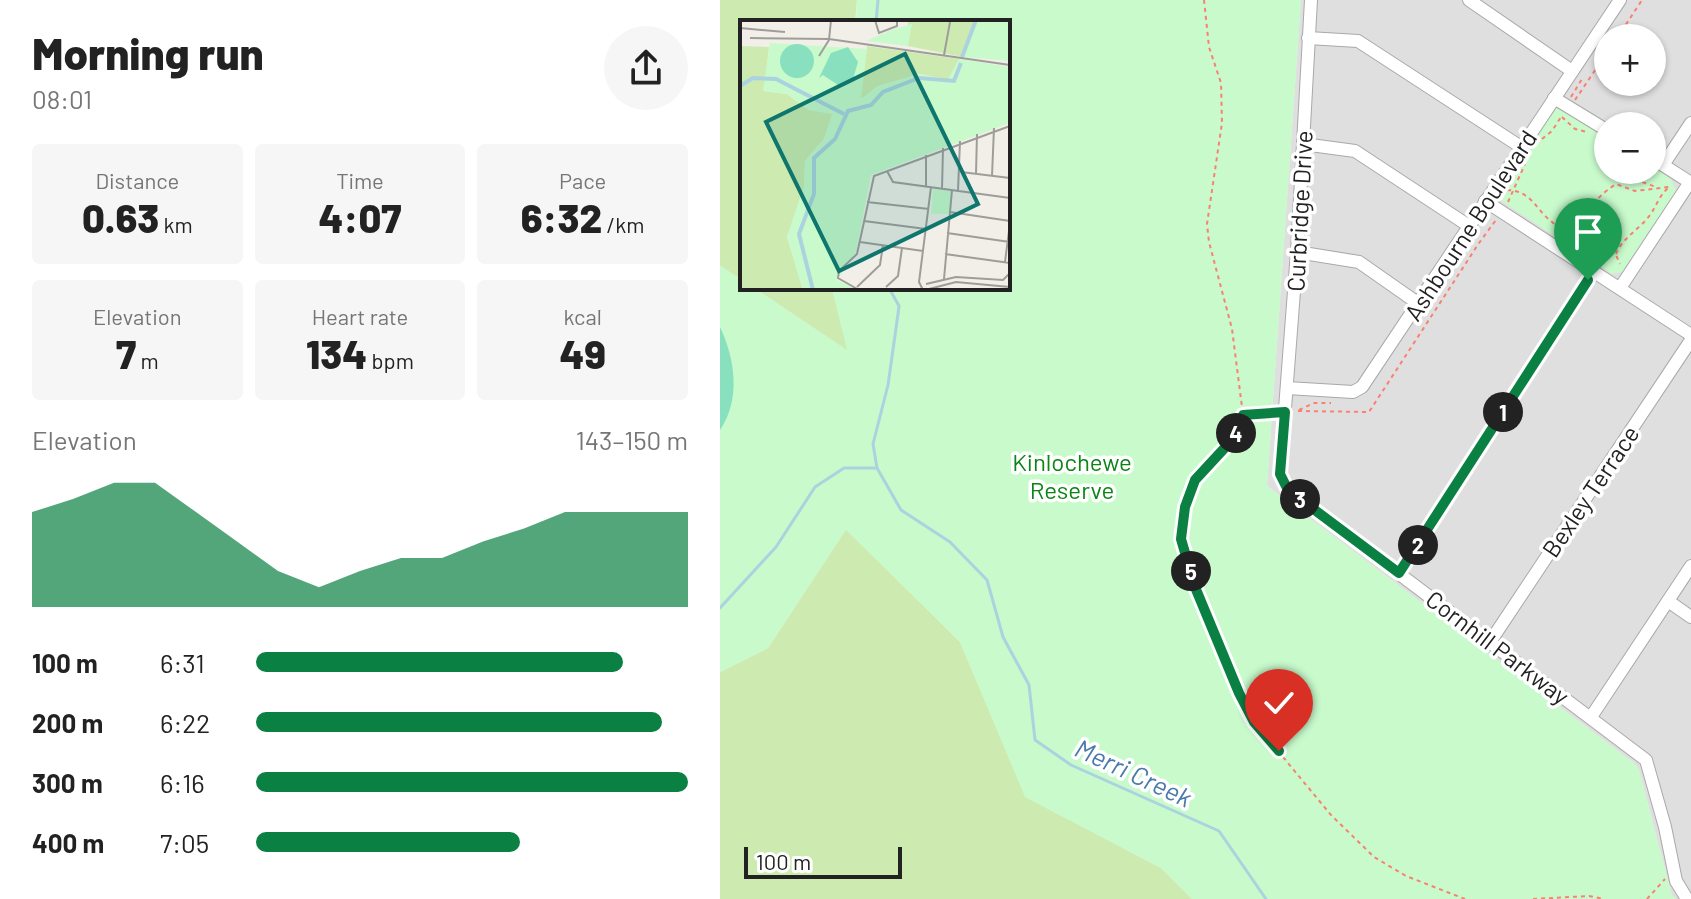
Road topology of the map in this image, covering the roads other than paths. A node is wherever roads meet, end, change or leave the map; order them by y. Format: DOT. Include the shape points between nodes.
graph roads {
  1 [pos="1311,0"];
  2 [pos="1620,0"];
  3 [pos="1477,2"];
  4 [pos="1308,38"];
  5 [pos="1572,71"];
  6 [pos="1554,98"];
  7 [pos="1594,123"];
  8 [pos="1691,123"];
  9 [pos="1303,144"];
  10 [pos="1521,147"];
  11 [pos="1666,152"];
  12 [pos="1666,166"];
  13 [pos="1690,183"];
  14 [pos="1485,201"];
  15 [pos="1469,226"];
  16 [pos="1297,252"];
  17 [pos="1594,270"];
  18 [pos="1620,288"];
  19 [pos="1419,304"];
  20 [pos="1691,337"];
  21 [pos="1287,388"];
  22 [pos="1289,415"];
  23 [pos="1691,566"];
  24 [pos="1399,573"];
  25 [pos="1668,601"];
  26 [pos="1691,617"];
  27 [pos="1490,642"];
  28 [pos="1591,717"];
  29 [pos="1687,899"];
  1 -- 4 [label="street, Curbridge Drive"];
  2 -- 5 [label="street, Ashbourne Boulevard"];
  3 -- 5 [label="street"];
  4 -- 9 [label="street, Curbridge Drive"];
  4 -- 10 [label="street" via="1358,41"];
  5 -- 6 [label="street, Ashbourne Boulevard"];
  6 -- 7 [label="street"];
  6 -- 10 [label="street, Ashbourne Boulevard"];
  8 -- 11 [label="street"];
  9 -- 15 [label="street" via="1355,151"];
  9 -- 16 [label="street, Curbridge Drive"];
  10 -- 14 [label="street, Ashbourne Boulevard"];
  12 -- 13 [label="street"];
  13 -- 18 [label="street"];
  14 -- 15 [label="street, Ashbourne Boulevard"];
  14 -- 17 [label="street"];
  15 -- 19 [label="street, Ashbourne Boulevard"];
  16 -- 19 [label="street" via="1359,262"];
  16 -- 21 [label="street, Curbridge Drive"];
  17 -- 18 [label="street"];
  17 -- 24 [label="street"];
  18 -- 20 [label="street"];
  19 -- 21 [label="street, Ashbourne Boulevard" via="1362,387 1353,392"];
  20 -- 27 [label="street, Bexley Terrace"];
  21 -- 22 [label="street, Curbridge Drive"];
  22 -- 24 [label="street, Cornhill Parkway" via="1280,474 1288,490"];
  23 -- 25 [label="street"];
  24 -- 27 [label="street, Cornhill Parkway"];
  25 -- 26 [label="street"];
  25 -- 28 [label="street"];
  27 -- 28 [label="street, Cornhill Parkway"];
  28 -- 29 [label="street, Cornhill Parkway" via="1649,766 1676,881"];
}
